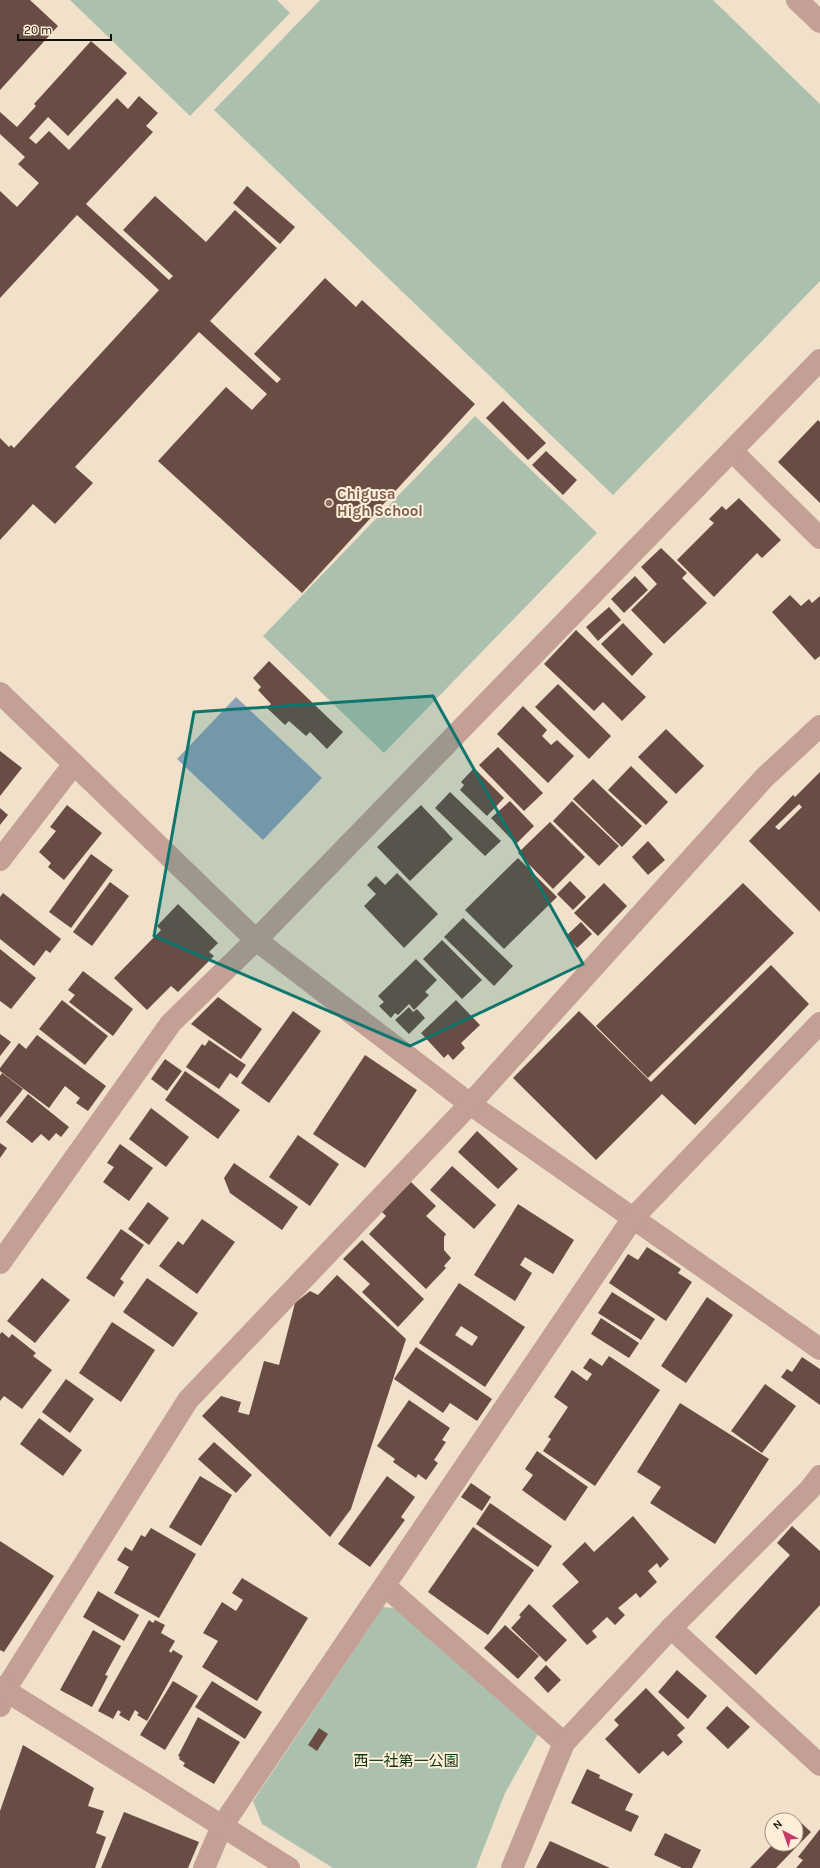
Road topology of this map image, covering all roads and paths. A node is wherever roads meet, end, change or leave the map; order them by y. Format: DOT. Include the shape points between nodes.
graph roads {
  1 [pos="820,360"];
  2 [pos="733,452"];
  3 [pos="820,538"];
  4 [pos="0,693"];
  5 [pos="820,726"];
  6 [pos="74,764"];
  7 [pos="0,860"];
  8 [pos="256,940"];
  9 [pos="820,1023"];
  10 [pos="470,1104"];
  11 [pos="633,1218"];
  12 [pos="0,1263"];
  13 [pos="820,1349"];
  14 [pos="820,1476"];
  15 [pos="385,1586"];
  16 [pos="672,1628"];
  17 [pos="2,1694"];
  18 [pos="564,1744"];
  19 [pos="820,1765"];
  20 [pos="222,1826"];
  21 [pos="204,1868"];
  22 [pos="289,1868"];
  23 [pos="512,1868"];
  1 -- 2 [label="street"];
  2 -- 3 [label="street"];
  2 -- 8 [label="street"];
  4 -- 6 [label="street"];
  5 -- 10 [label="street" via="764,778"];
  6 -- 7 [label="street"];
  6 -- 8 [label="street"];
  8 -- 10 [label="street"];
  8 -- 12 [label="street" via="171,1023"];
  9 -- 11 [label="street"];
  10 -- 11 [label="street"];
  10 -- 17 [label="street" via="188,1400"];
  11 -- 13 [label="street"];
  11 -- 15 [label="street"];
  14 -- 16 [label="street"];
  15 -- 18 [label="street"];
  15 -- 20 [label="street"];
  16 -- 18 [label="street"];
  16 -- 19 [label="street"];
  17 -- 20 [label="street"];
  18 -- 23 [label="street"];
  20 -- 21 [label="street"];
  20 -- 22 [label="street"];
}
